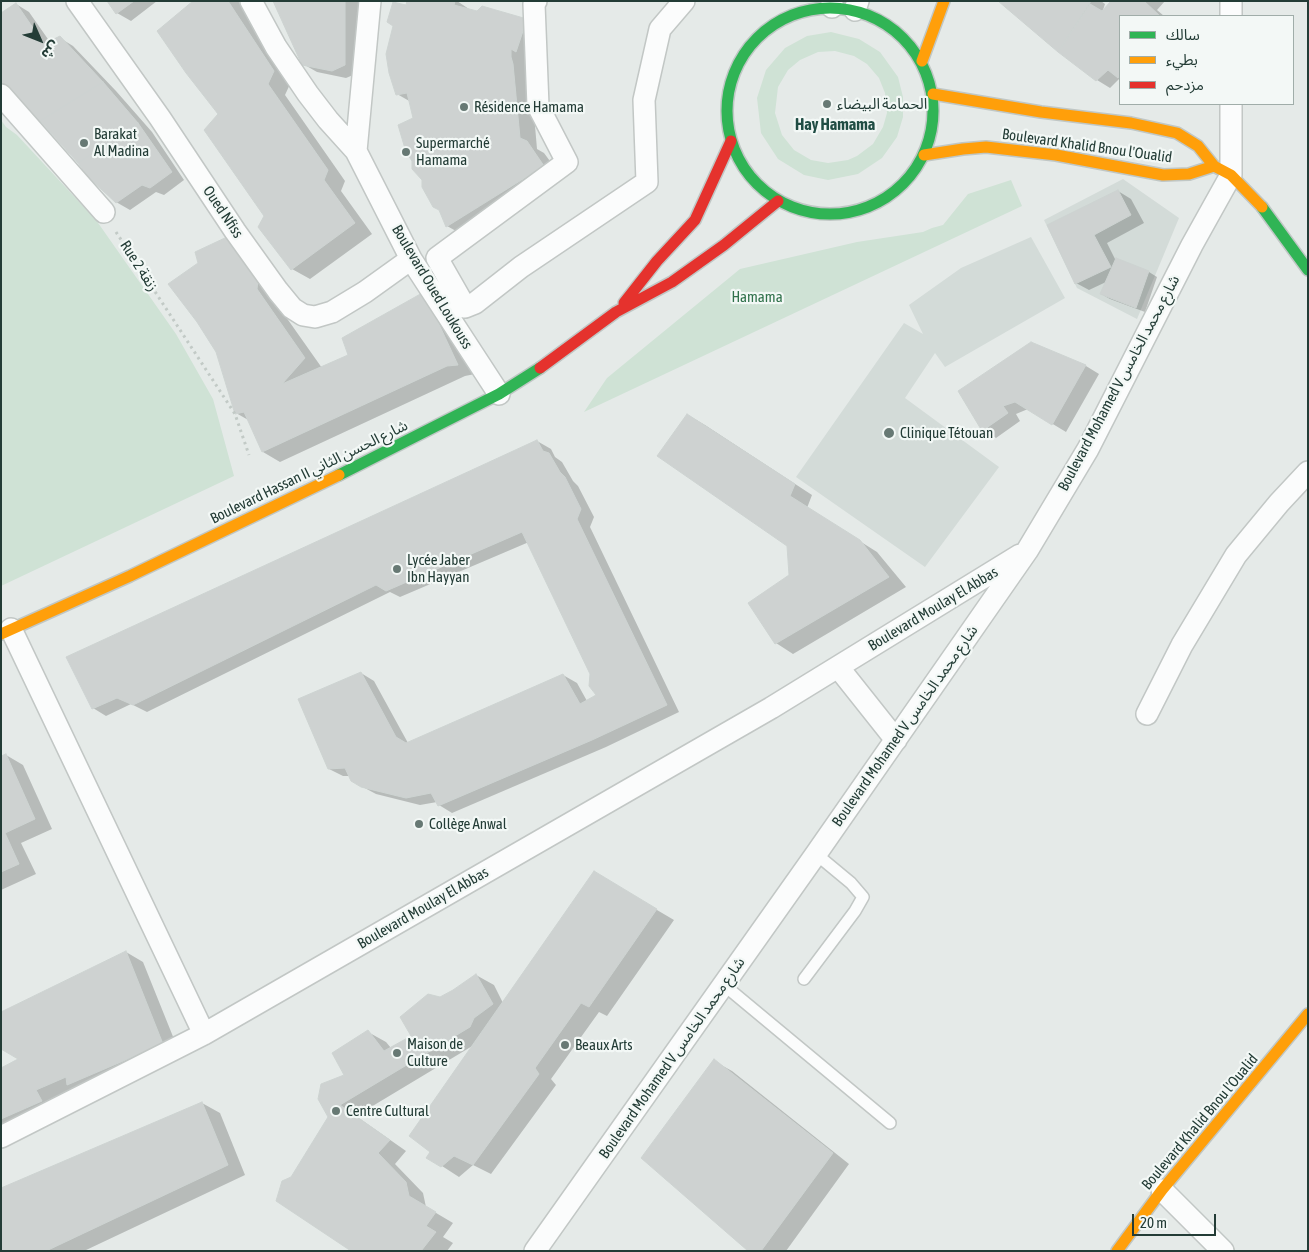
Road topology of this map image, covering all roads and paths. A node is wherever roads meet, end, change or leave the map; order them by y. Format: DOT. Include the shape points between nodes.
graph roads {
  1 [pos="77,1"];
  2 [pos="251,1"];
  3 [pos="370,1"];
  4 [pos="536,1"];
  5 [pos="684,1"];
  6 [pos="944,1"];
  7 [pos="1231,1"];
  8 [pos="832,4"];
  9 [pos="861,8"];
  10 [pos="1231,15"];
  11 [pos="922,61"];
  12 [pos="933,94"];
  13 [pos="1,95"];
  14 [pos="1231,105"];
  15 [pos="730,141"];
  16 [pos="356,150"];
  17 [pos="924,155"];
  18 [pos="1222,170"];
  19 [pos="778,201"];
  20 [pos="104,212"];
  21 [pos="1302,251"];
  22 [pos="411,259"];
  23 [pos="1308,270"];
  24 [pos="616,312"];
  25 [pos="499,394"];
  26 [pos="249,455"];
  27 [pos="1308,472"];
  28 [pos="1027,551"];
  29 [pos="6,632"];
  30 [pos="838,667"];
  31 [pos="1147,714"];
  32 [pos="896,740"];
  33 [pos="816,854"];
  34 [pos="804,979"];
  35 [pos="724,985"];
  36 [pos="1308,1014"];
  37 [pos="204,1034"];
  38 [pos="890,1123"];
  39 [pos="1,1137"];
  40 [pos="1162,1190"];
  41 [pos="535,1251"];
  42 [pos="1117,1251"];
  43 [pos="1223,1251"];
  1 -- 22 [label="street, Oued Nfiss" via="235,231 292,308 303,315 315,317 332,312"];
  2 -- 16 [label="street, Boulevard Oued Loukouss" via="276,47 308,94"];
  3 -- 16 [label="street"];
  4 -- 5 [label="street" via="538,106 567,162 438,258 465,307 647,182 644,100 660,29"];
  6 -- 11 [label="main road"];
  7 -- 10 [label="street"];
  8 -- 9 [label="main road"];
  8 -- 15 [label="main road" via="800,12 771,26 747,48 732,77 726,109"];
  9 -- 11 [label="main road" via="897,31"];
  11 -- 12 [label="main road"];
  12 -- 17 [label="main road" via="933,125"];
  12 -- 18 [label="main road, Boulevard Khalid Bnou l'Oualid" via="1177,132 1198,146"];
  13 -- 20 [label="street"];
  14 -- 18 [label="street"];
  15 -- 19 [label="main road" via="741,165 757,185"];
  15 -- 24 [label="main road, Boulevard Hassan II شارع الحسن الثاني" via="695,220"];
  16 -- 22 [label="street, Boulevard Oued Loukouss"];
  17 -- 18 [label="main road, Boulevard Khalid Bnou l'Oualid" via="986,148 1056,155 1163,175"];
  17 -- 19 [label="main road" via="898,189 861,210 818,214"];
  18 -- 21 [label="main road, Boulevard Khalid Bnou l'Oualid"];
  18 -- 28 [label="street, Boulevard Mohamed V شارع محمد الخامس" via="1192,245 1088,449"];
  19 -- 24 [label="main road, Boulevard Hassan II شارع الحسن الثاني" via="679,277"];
  20 -- 26 [label="path, Rue 2 زنقة" via="235,414"];
  21 -- 23 [label="main road, Boulevard Khalid Bnou l'Oualid"];
  22 -- 25 [label="street, Boulevard Oued Loukouss"];
  24 -- 25 [label="main road, Boulevard Hassan II شارع الحسن الثاني"];
  25 -- 29 [label="main road, Boulevard Hassan II شارع الحسن الثاني" via="338,476"];
  27 -- 31 [label="street" via="1236,555 1182,645"];
  28 -- 30 [label="street, Boulevard Moulay El Abbas"];
  28 -- 32 [label="street, Boulevard Mohamed V شارع محمد الخامس"];
  29 -- 37 [label="street"];
  30 -- 32 [label="street"];
  30 -- 37 [label="street, Boulevard Moulay El Abbas"];
  32 -- 33 [label="street, Boulevard Mohamed V شارع محمد الخامس"];
  33 -- 34 [label="lane" via="863,897"];
  33 -- 35 [label="street, Boulevard Mohamed V شارع محمد الخامس"];
  35 -- 38 [label="lane"];
  35 -- 41 [label="street, Boulevard Mohamed V شارع محمد الخامس"];
  36 -- 40 [label="main road, Boulevard Khalid Bnou l'Oualid"];
  37 -- 39 [label="street, Boulevard Moulay El Abbas"];
  40 -- 42 [label="main road, Boulevard Khalid Bnou l'Oualid"];
  40 -- 43 [label="street"];
}
